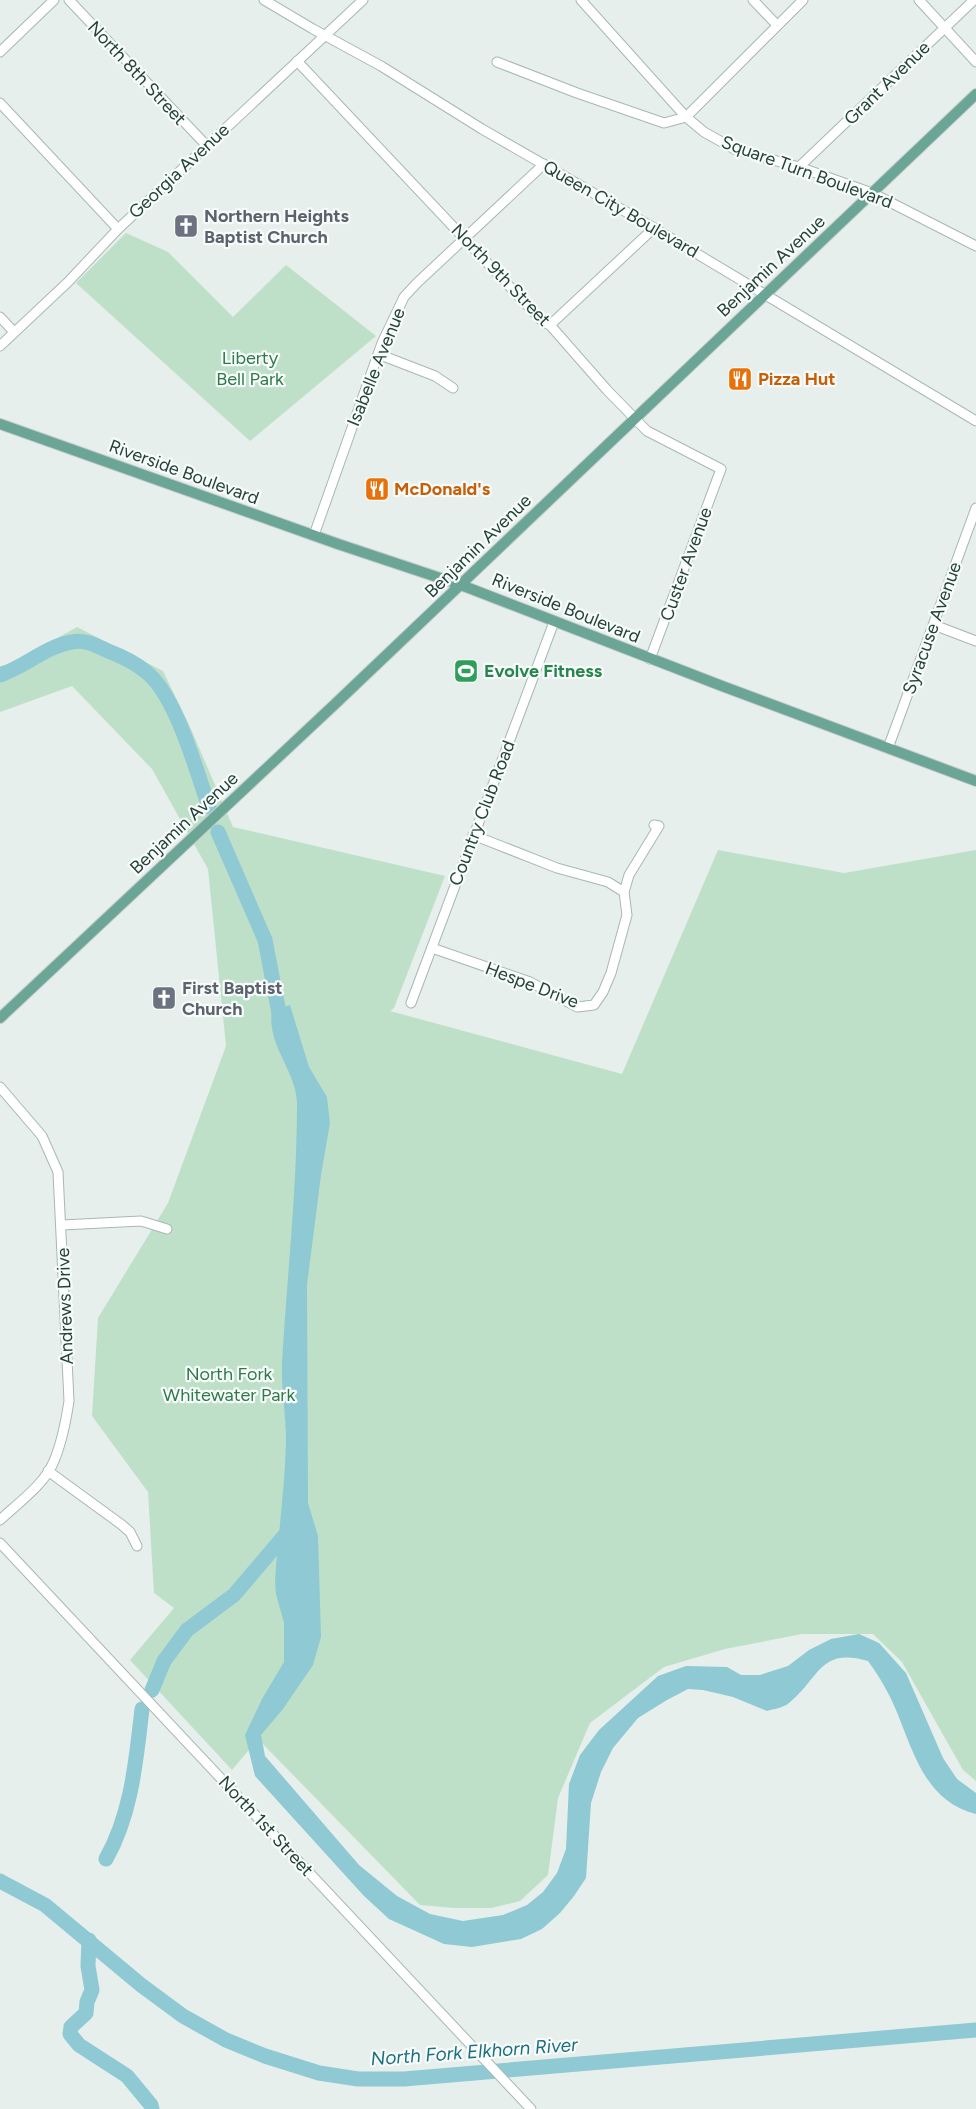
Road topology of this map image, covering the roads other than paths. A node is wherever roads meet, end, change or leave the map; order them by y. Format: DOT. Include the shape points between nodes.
graph roads {
  1 [pos="54,0"];
  2 [pos="69,0"];
  3 [pos="264,0"];
  4 [pos="363,0"];
  5 [pos="581,0"];
  6 [pos="753,0"];
  7 [pos="804,0"];
  8 [pos="919,0"];
  9 [pos="974,0"];
  10 [pos="777,25"];
  11 [pos="945,28"];
  12 [pos="324,35"];
  13 [pos="0,52"];
  14 [pos="297,61"];
  15 [pos="497,62"];
  16 [pos="976,62"];
  17 [pos="976,94"];
  18 [pos="0,103"];
  19 [pos="686,117"];
  20 [pos="206,145"];
  21 [pos="544,164"];
  22 [pos="800,167"];
  23 [pos="872,193"];
  24 [pos="654,228"];
  25 [pos="118,229"];
  26 [pos="464,238"];
  27 [pos="976,246"];
  28 [pos="764,295"];
  29 [pos="0,317"];
  30 [pos="550,325"];
  31 [pos="14,332"];
  32 [pos="0,346"];
  33 [pos="378,354"];
  34 [pos="453,388"];
  35 [pos="635,419"];
  36 [pos="976,421"];
  37 [pos="0,424"];
  38 [pos="721,469"];
  39 [pos="975,511"];
  40 [pos="314,535"];
  41 [pos="461,585"];
  42 [pos="554,622"];
  43 [pos="934,625"];
  44 [pos="976,641"];
  45 [pos="650,659"];
  46 [pos="888,748"];
  47 [pos="976,781"];
  48 [pos="654,825"];
  49 [pos="473,834"];
  50 [pos="624,892"];
  51 [pos="432,948"];
  52 [pos="411,1003"];
  53 [pos="0,1018"];
  54 [pos="0,1087"];
  55 [pos="62,1225"];
  56 [pos="167,1229"];
  57 [pos="48,1471"];
  58 [pos="0,1520"];
  59 [pos="0,1543"];
  60 [pos="137,1546"];
  61 [pos="531,2109"];
  1 -- 13 [label="street"];
  2 -- 20 [label="street, North 8th Street"];
  3 -- 12 [label="street, Queen City Boulevard"];
  4 -- 12 [label="street, Georgia Avenue"];
  5 -- 19 [label="street, Square Turn Boulevard"];
  6 -- 10 [label="street"];
  7 -- 10 [label="street"];
  8 -- 11 [label="street"];
  9 -- 11 [label="street, Grant Avenue"];
  10 -- 19 [label="street"];
  11 -- 16 [label="street"];
  11 -- 22 [label="street, Grant Avenue"];
  12 -- 14 [label="street, Georgia Avenue"];
  12 -- 21 [label="street, Queen City Boulevard"];
  14 -- 20 [label="street, Georgia Avenue"];
  14 -- 26 [label="street, North 9th Street"];
  15 -- 19 [label="street" via="664,123"];
  17 -- 23 [label="main road, Benjamin Avenue"];
  18 -- 25 [label="street"];
  19 -- 22 [label="street, Square Turn Boulevard" via="704,132 736,150"];
  20 -- 25 [label="street, Georgia Avenue"];
  21 -- 24 [label="street, Queen City Boulevard"];
  21 -- 26 [label="street, Isabelle Avenue"];
  22 -- 23 [label="street, Square Turn Boulevard"];
  23 -- 27 [label="street, Square Turn Boulevard"];
  23 -- 28 [label="main road, Benjamin Avenue"];
  24 -- 28 [label="street, Queen City Boulevard"];
  24 -- 30 [label="street"];
  25 -- 31 [label="street, Georgia Avenue"];
  26 -- 30 [label="street, North 9th Street" via="543,322"];
  26 -- 33 [label="street, Isabelle Avenue" via="404,297"];
  28 -- 35 [label="main road, Benjamin Avenue"];
  28 -- 36 [label="street, Queen City Boulevard"];
  29 -- 31 [label="street"];
  30 -- 35 [label="street, North 9th Street"];
  31 -- 32 [label="street, Georgia Avenue"];
  33 -- 34 [label="street" via="435,376"];
  33 -- 40 [label="street, Isabelle Avenue"];
  35 -- 38 [label="street, North 9th Street" via="647,431"];
  35 -- 41 [label="main road, Benjamin Avenue"];
  37 -- 40 [label="main road, Riverside Boulevard"];
  38 -- 45 [label="street, Custer Avenue"];
  39 -- 43 [label="street, Syracuse Avenue"];
  40 -- 41 [label="main road, Riverside Boulevard"];
  41 -- 42 [label="main road, Riverside Boulevard"];
  41 -- 53 [label="main road, Benjamin Avenue"];
  42 -- 45 [label="main road, Riverside Boulevard"];
  42 -- 49 [label="street, Country Club Road"];
  43 -- 44 [label="street"];
  43 -- 46 [label="street, Syracuse Avenue"];
  45 -- 46 [label="main road, Riverside Boulevard"];
  46 -- 47 [label="main road, Riverside Boulevard"];
  48 -- 50 [label="street" via="659,826 629,875"];
  49 -- 50 [label="street" via="556,868 608,882"];
  49 -- 51 [label="street, Country Club Road"];
  50 -- 51 [label="street, Hespe Drive" via="627,915 611,973 603,992 590,1006 577,1007 530,982"];
  51 -- 52 [label="street, Country Club Road"];
  54 -- 55 [label="street, Andrews Drive" via="42,1136 52,1156 58,1172"];
  55 -- 56 [label="street" via="141,1221"];
  55 -- 57 [label="street, Andrews Drive" via="69,1401 65,1425"];
  57 -- 58 [label="street, Andrews Drive" via="37,1486"];
  57 -- 60 [label="street" via="122,1525"];
  59 -- 61 [label="street, North 1st Street"];
}
